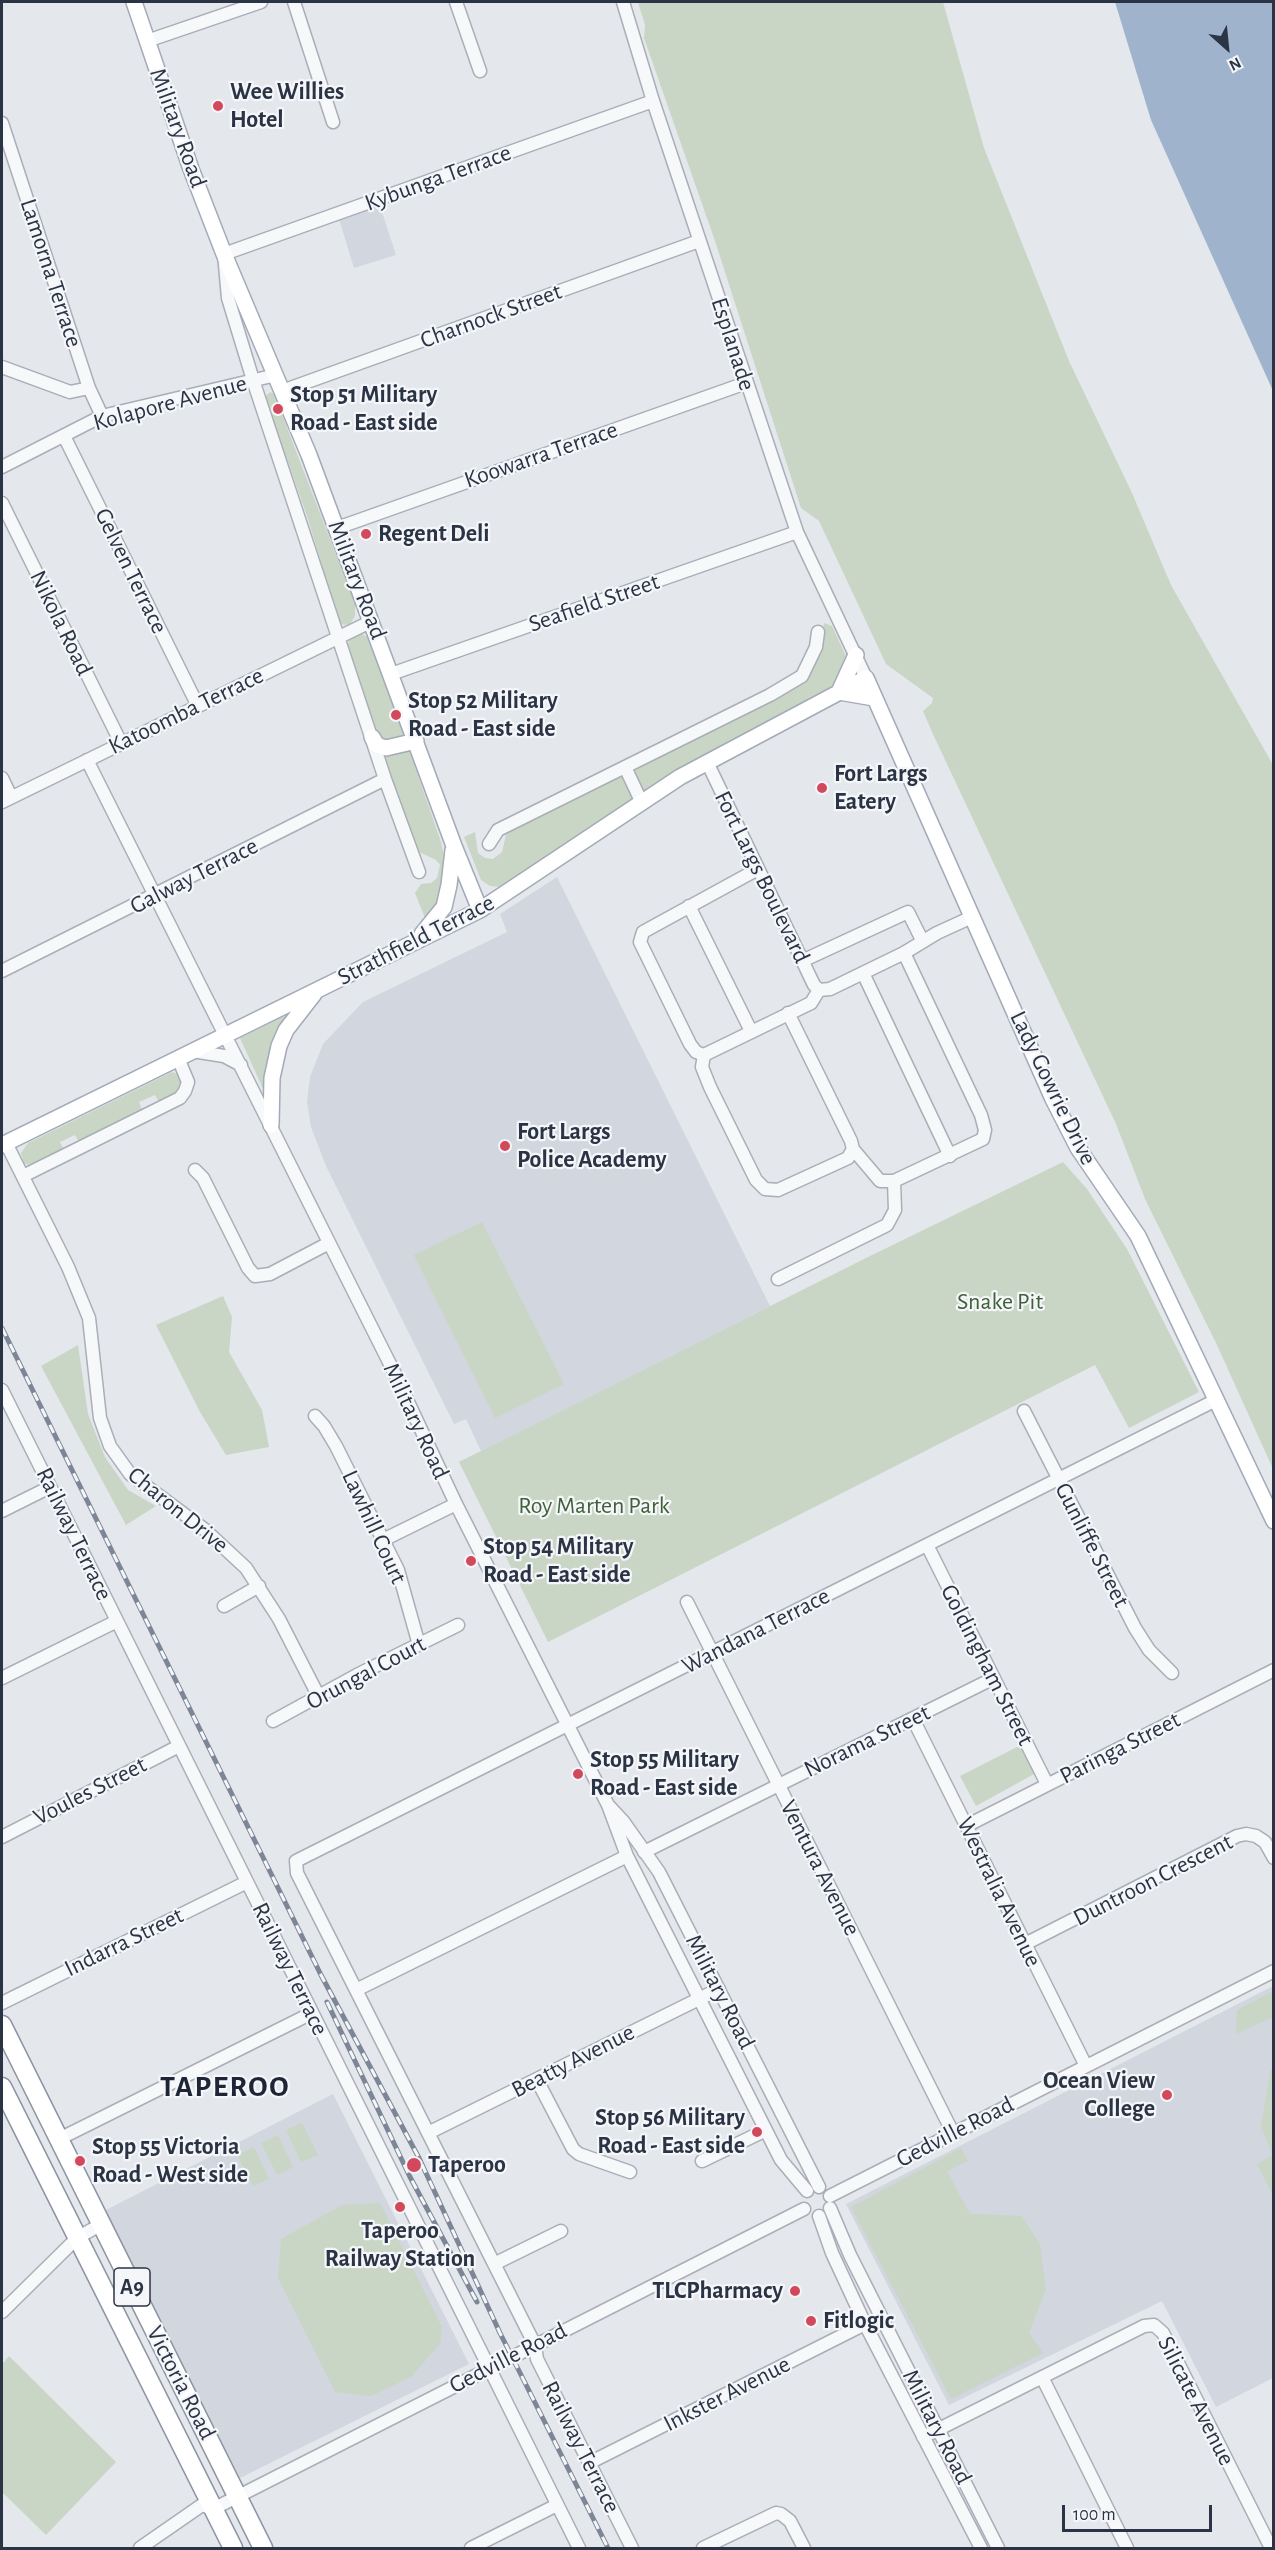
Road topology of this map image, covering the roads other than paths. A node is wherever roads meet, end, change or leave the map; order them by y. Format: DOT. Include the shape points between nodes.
graph roads {
  1 [pos="134,2"];
  2 [pos="261,2"];
  3 [pos="294,2"];
  4 [pos="456,2"];
  5 [pos="623,2"];
  6 [pos="147,41"];
  7 [pos="480,71"];
  8 [pos="653,101"];
  9 [pos="333,122"];
  10 [pos="2,123"];
  11 [pos="699,241"];
  12 [pos="224,254"];
  13 [pos="2,367"];
  14 [pos="276,375"];
  15 [pos="253,380"];
  16 [pos="746,383"];
  17 [pos="89,388"];
  18 [pos="282,391"];
  19 [pos="102,416"];
  20 [pos="64,436"];
  21 [pos="2,467"];
  22 [pos="2,503"];
  23 [pos="337,528"];
  24 [pos="797,532"];
  25 [pos="372,621"];
  26 [pos="818,632"];
  27 [pos="339,636"];
  28 [pos="856,655"];
  29 [pos="391,674"];
  30 [pos="866,678"];
  31 [pos="839,692"];
  32 [pos="874,698"];
  33 [pos="198,706"];
  34 [pos="372,737"];
  35 [pos="416,741"];
  36 [pos="121,743"];
  37 [pos="87,760"];
  38 [pos="707,762"];
  39 [pos="625,767"];
  40 [pos="2,778"];
  41 [pos="385,779"];
  42 [pos="6,800"];
  43 [pos="642,803"];
  44 [pos="489,844"];
  45 [pos="454,846"];
  46 [pos="758,869"];
  47 [pos="419,872"];
  48 [pos="154,896"];
  49 [pos="689,906"];
  50 [pos="480,910"];
  51 [pos="972,917"];
  52 [pos="922,940"];
  53 [pos="416,941"];
  54 [pos="904,953"];
  55 [pos="802,961"];
  56 [pos="2,971"];
  57 [pos="863,973"];
  58 [pos="318,989"];
  59 [pos="819,990"];
  60 [pos="788,1013"];
  61 [pos="751,1031"];
  62 [pos="226,1034"];
  63 [pos="192,1051"];
  64 [pos="704,1054"];
  65 [pos="178,1058"];
  66 [pos="242,1065"];
  67 [pos="271,1125"];
  68 [pos="4,1144"];
  69 [pos="853,1149"];
  70 [pos="950,1156"];
  71 [pos="195,1170"];
  72 [pos="23,1176"];
  73 [pos="894,1181"];
  74 [pos="329,1243"];
  75 [pos="778,1279"];
  76 [pos="2,1390"];
  77 [pos="1216,1400"];
  78 [pos="1024,1411"];
  79 [pos="315,1416"];
  80 [pos="1059,1479"];
  81 [pos="50,1487"];
  82 [pos="456,1504"];
  83 [pos="2,1511"];
  84 [pos="1274,1521"];
  85 [pos="383,1540"];
  86 [pos="927,1545"];
  87 [pos="259,1586"];
  88 [pos="687,1602"];
  89 [pos="224,1606"];
  90 [pos="117,1621"];
  91 [pos="458,1625"];
  92 [pos="419,1645"];
  93 [pos="713,1653"];
  94 [pos="1274,1670"];
  95 [pos="1172,1673"];
  96 [pos="2,1678"];
  97 [pos="994,1678"];
  98 [pos="319,1697"];
  99 [pos="913,1719"];
  100 [pos="273,1721"];
  101 [pos="567,1726"];
  102 [pos="179,1746"];
  103 [pos="1047,1784"];
  104 [pos="779,1785"];
  105 [pos="608,1805"];
  106 [pos="966,1826"];
  107 [pos="2,1837"];
  108 [pos="644,1852"];
  109 [pos="627,1856"];
  110 [pos="1274,1858"];
  111 [pos="296,1862"];
  112 [pos="247,1882"];
  113 [pos="1025,1944"];
  114 [pos="1274,1971"];
  115 [pos="719,1989"];
  116 [pos="356,1990"];
  117 [pos="700,1998"];
  118 [pos="2,2003"];
  119 [pos="312,2013"];
  120 [pos="2,2025"];
  121 [pos="1086,2066"];
  122 [pos="537,2080"];
  123 [pos="2,2087"];
  124 [pos="766,2130"];
  125 [pos="428,2133"];
  126 [pos="953,2133"];
  127 [pos="58,2139"];
  128 [pos="702,2162"];
  129 [pos="630,2172"];
  130 [pos="813,2189"];
  131 [pos="830,2202"];
  132 [pos="804,2209"];
  133 [pos="819,2216"];
  134 [pos="100,2225"];
  135 [pos="561,2231"];
  136 [pos="77,2238"];
  137 [pos="494,2265"];
  138 [pos="2,2312"];
  139 [pos="865,2324"];
  140 [pos="535,2345"];
  141 [pos="489,2368"];
  142 [pos="1042,2377"];
  143 [pos="938,2429"];
  144 [pos="923,2437"];
  145 [pos="589,2463"];
  146 [pos="236,2496"];
  147 [pos="557,2505"];
  148 [pos="213,2509"];
  149 [pos="140,2548"];
  150 [pos="233,2548"];
  151 [pos="263,2548"];
  152 [pos="471,2548"];
  153 [pos="579,2548"];
  154 [pos="632,2548"];
  155 [pos="703,2548"];
  156 [pos="804,2548"];
  157 [pos="981,2548"];
  158 [pos="998,2548"];
  159 [pos="1127,2548"];
  160 [pos="1270,2548"];
  1 -- 6 [label="main road, Military Road"];
  2 -- 6 [label="street"];
  3 -- 9 [label="street"];
  4 -- 7 [label="street"];
  5 -- 8 [label="street, Esplanade"];
  6 -- 12 [label="main road, Military Road"];
  8 -- 11 [label="street, Esplanade"];
  8 -- 12 [label="street, Kybunga Terrace"];
  10 -- 17 [label="street, Lamorna Terrace"];
  11 -- 16 [label="street, Esplanade"];
  11 -- 18 [label="street, Charnock Street"];
  12 -- 14 [label="main road, Military Road"];
  12 -- 15 [label="street, Military Road" via="228,298"];
  13 -- 17 [label="street" via="70,392"];
  14 -- 15 [label="street, Kolapore Avenue"];
  14 -- 18 [label="main road, Military Road"];
  15 -- 19 [label="street, Kolapore Avenue"];
  15 -- 27 [label="street, Military Road"];
  16 -- 23 [label="street, Koowarra Terrace"];
  16 -- 24 [label="street, Esplanade"];
  17 -- 19 [label="street, Lamorna Terrace"];
  18 -- 23 [label="main road, Military Road"];
  19 -- 20 [label="street, Kolapore Avenue"];
  20 -- 21 [label="street, Kolapore Avenue"];
  20 -- 33 [label="street, Gelven Terrace"];
  22 -- 36 [label="street, Nikola Road"];
  23 -- 25 [label="main road, Military Road"];
  24 -- 28 [label="street, Esplanade"];
  24 -- 29 [label="street, Seafield Street"];
  25 -- 27 [label="street, Katoomba Terrace"];
  25 -- 29 [label="main road, Military Road"];
  26 -- 39 [label="street" via="816,647 801,676"];
  27 -- 33 [label="street, Katoomba Terrace"];
  27 -- 34 [label="street, Military Road"];
  28 -- 30 [label="street, Esplanade"];
  28 -- 31 [label="main road"];
  29 -- 35 [label="main road, Military Road"];
  30 -- 31 [label="main road, Strathfield Terrace"];
  30 -- 32 [label="main road, Lady Gowrie Drive"];
  31 -- 32 [label="main road"];
  31 -- 38 [label="main road, Strathfield Terrace"];
  32 -- 51 [label="main road, Lady Gowrie Drive"];
  33 -- 36 [label="street, Katoomba Terrace"];
  34 -- 35 [label="main road" via="377,745 386,748"];
  34 -- 41 [label="street, Military Road"];
  35 -- 45 [label="main road, Military Road"];
  36 -- 37 [label="street, Katoomba Terrace"];
  37 -- 42 [label="street, Katoomba Terrace"];
  37 -- 48 [label="street, Military Road"];
  38 -- 43 [label="main road, Strathfield Terrace"];
  38 -- 46 [label="street, Fort Largs Boulevard"];
  39 -- 43 [label="street"];
  39 -- 44 [label="street" via="498,830"];
  40 -- 42 [label="street"];
  41 -- 47 [label="street, Military Road"];
  41 -- 48 [label="street, Galway Terrace"];
  43 -- 50 [label="main road, Strathfield Terrace"];
  45 -- 50 [label="main road, Military Road"];
  45 -- 53 [label="main road" via="444,907"];
  46 -- 49 [label="street"];
  46 -- 55 [label="street, Fort Largs Boulevard"];
  48 -- 56 [label="street, Galway Terrace"];
  48 -- 62 [label="street, Military Road"];
  49 -- 61 [label="street"];
  49 -- 64 [label="street" via="649,927 640,942 690,1044 696,1052"];
  50 -- 53 [label="main road, Strathfield Terrace"];
  51 -- 52 [label="street"];
  51 -- 77 [label="main road, Lady Gowrie Drive" via="1078,1148 1138,1236"];
  52 -- 54 [label="street"];
  52 -- 55 [label="street" via="908,912"];
  53 -- 58 [label="main road, Strathfield Terrace"];
  54 -- 57 [label="street"];
  54 -- 70 [label="street" via="985,1130 983,1139"];
  55 -- 59 [label="street, Fort Largs Boulevard"];
  57 -- 59 [label="street" via="830,989"];
  57 -- 70 [label="street"];
  58 -- 62 [label="main road, Strathfield Terrace"];
  58 -- 67 [label="main road" via="286,1030 279,1046 272,1078"];
  59 -- 60 [label="street" via="811,1002"];
  60 -- 61 [label="street"];
  60 -- 69 [label="street"];
  61 -- 64 [label="street"];
  62 -- 63 [label="main road, Strathfield Terrace"];
  62 -- 66 [label="street, Military Road"];
  63 -- 65 [label="main road, Strathfield Terrace"];
  63 -- 66 [label="street" via="224,1056"];
  64 -- 69 [label="street" via="702,1067 710,1087 756,1180 765,1189 778,1190 818,1172 848,1158"];
  65 -- 68 [label="main road, Strathfield Terrace"];
  65 -- 72 [label="street" via="188,1082 180,1098"];
  66 -- 67 [label="street, Military Road"];
  67 -- 74 [label="street, Military Road"];
  68 -- 72 [label="street, Charon Drive"];
  69 -- 73 [label="street" via="880,1181"];
  70 -- 73 [label="street"];
  71 -- 74 [label="street" via="203,1178 255,1276 270,1274"];
  72 -- 87 [label="street, Charon Drive" via="89,1318 99,1418 114,1453 130,1474 234,1555"];
  73 -- 75 [label="street" via="895,1210 888,1225"];
  74 -- 82 [label="street, Military Road"];
  76 -- 81 [label="street, Railway Terrace"];
  77 -- 80 [label="street, Wandana Terrace"];
  77 -- 84 [label="main road, Lady Gowrie Drive"];
  78 -- 80 [label="street, Gunliffe Street"];
  79 -- 85 [label="street, Lawhill Court" via="336,1446"];
  80 -- 86 [label="street, Wandana Terrace"];
  80 -- 95 [label="street, Gunliffe Street" via="1135,1628 1149,1650"];
  81 -- 83 [label="street"];
  81 -- 90 [label="street, Railway Terrace"];
  82 -- 85 [label="street"];
  82 -- 101 [label="street, Military Road"];
  85 -- 92 [label="street, Lawhill Court" via="398,1570"];
  86 -- 93 [label="street, Wandana Terrace"];
  86 -- 97 [label="street, Goldingham Street"];
  87 -- 89 [label="street"];
  87 -- 98 [label="street, Charon Drive"];
  88 -- 93 [label="street, Ventura Avenue"];
  90 -- 96 [label="street"];
  90 -- 102 [label="street, Railway Terrace"];
  91 -- 92 [label="street, Orungal Court"];
  92 -- 98 [label="street, Orungal Court"];
  93 -- 101 [label="street, Wandana Terrace"];
  93 -- 104 [label="street, Ventura Avenue"];
  94 -- 103 [label="street, Paringa Street"];
  97 -- 99 [label="street, Norama Street"];
  97 -- 103 [label="street, Goldingham Street"];
  98 -- 100 [label="street, Orungal Court"];
  99 -- 104 [label="street, Norama Street"];
  99 -- 106 [label="street, Westralia Avenue"];
  101 -- 105 [label="street, Military Road"];
  101 -- 111 [label="street, Wandana Terrace"];
  102 -- 107 [label="street, Voules Street"];
  102 -- 112 [label="street, Railway Terrace"];
  103 -- 106 [label="street, Paringa Street"];
  104 -- 108 [label="street, Norama Street"];
  104 -- 126 [label="street, Ventura Avenue"];
  105 -- 108 [label="street, Military Road"];
  105 -- 109 [label="street, Military Road"];
  106 -- 113 [label="street, Westralia Avenue"];
  108 -- 115 [label="street, Military Road" via="659,1872"];
  109 -- 116 [label="street"];
  109 -- 117 [label="street, Military Road"];
  110 -- 113 [label="street, Duntroon Crescent" via="1256,1836 1237,1836"];
  111 -- 116 [label="street, Railway Terrace" via="297,1873"];
  112 -- 118 [label="street, Indarra Street"];
  112 -- 119 [label="street, Railway Terrace"];
  113 -- 121 [label="street, Westralia Avenue"];
  114 -- 121 [label="street, Gedville Road"];
  115 -- 117 [label="street, Beatty Avenue"];
  115 -- 130 [label="street, Military Road"];
  116 -- 125 [label="street, Railway Terrace"];
  117 -- 122 [label="street, Beatty Avenue"];
  117 -- 124 [label="street, Military Road"];
  119 -- 127 [label="street"];
  119 -- 141 [label="street, Railway Terrace"];
  120 -- 127 [label="highway, Victoria Road / A9"];
  121 -- 126 [label="street, Gedville Road"];
  122 -- 125 [label="street, Beatty Avenue"];
  122 -- 129 [label="street" via="573,2149"];
  123 -- 136 [label="highway, Victoria Road / A9"];
  124 -- 128 [label="street"];
  124 -- 130 [label="street, Military Road" via="781,2160"];
  125 -- 137 [label="street, Railway Terrace"];
  126 -- 131 [label="street, Gedville Road"];
  127 -- 134 [label="highway, Victoria Road / A9"];
  130 -- 131 [label="street"];
  130 -- 132 [label="street" via="802,2199"];
  131 -- 133 [label="street"];
  131 -- 143 [label="street, Military Road" via="850,2255"];
  132 -- 133 [label="street"];
  132 -- 140 [label="street, Gedville Road"];
  133 -- 139 [label="street, Military Road"];
  134 -- 136 [label="street"];
  134 -- 146 [label="highway, Victoria Road / A9"];
  135 -- 137 [label="street"];
  136 -- 138 [label="street"];
  136 -- 148 [label="highway, Victoria Road / A9"];
  137 -- 140 [label="street, Railway Terrace"];
  139 -- 144 [label="street, Military Road"];
  139 -- 145 [label="street, Inkster Avenue"];
  140 -- 141 [label="street, Gedville Road"];
  140 -- 145 [label="street, Railway Terrace" via="536,2356"];
  141 -- 146 [label="street, Gedville Road"];
  141 -- 147 [label="street, Railway Terrace"];
  142 -- 143 [label="street, Silicate Avenue"];
  142 -- 159 [label="street"];
  142 -- 160 [label="street, Silicate Avenue" via="1144,2326 1159,2328"];
  143 -- 144 [label="street, Silicate Avenue"];
  143 -- 158 [label="street, Military Road"];
  144 -- 157 [label="street, Military Road"];
  145 -- 154 [label="street, Railway Terrace"];
  146 -- 148 [label="street, Gedville Road"];
  146 -- 151 [label="highway, Victoria Road / A9"];
  147 -- 152 [label="street"];
  147 -- 153 [label="street, Railway Terrace"];
  148 -- 149 [label="street, Gedville Road" via="202,2505"];
  148 -- 150 [label="highway, Victoria Road / A9"];
  155 -- 156 [label="street" via="776,2513 786,2516"];
}
